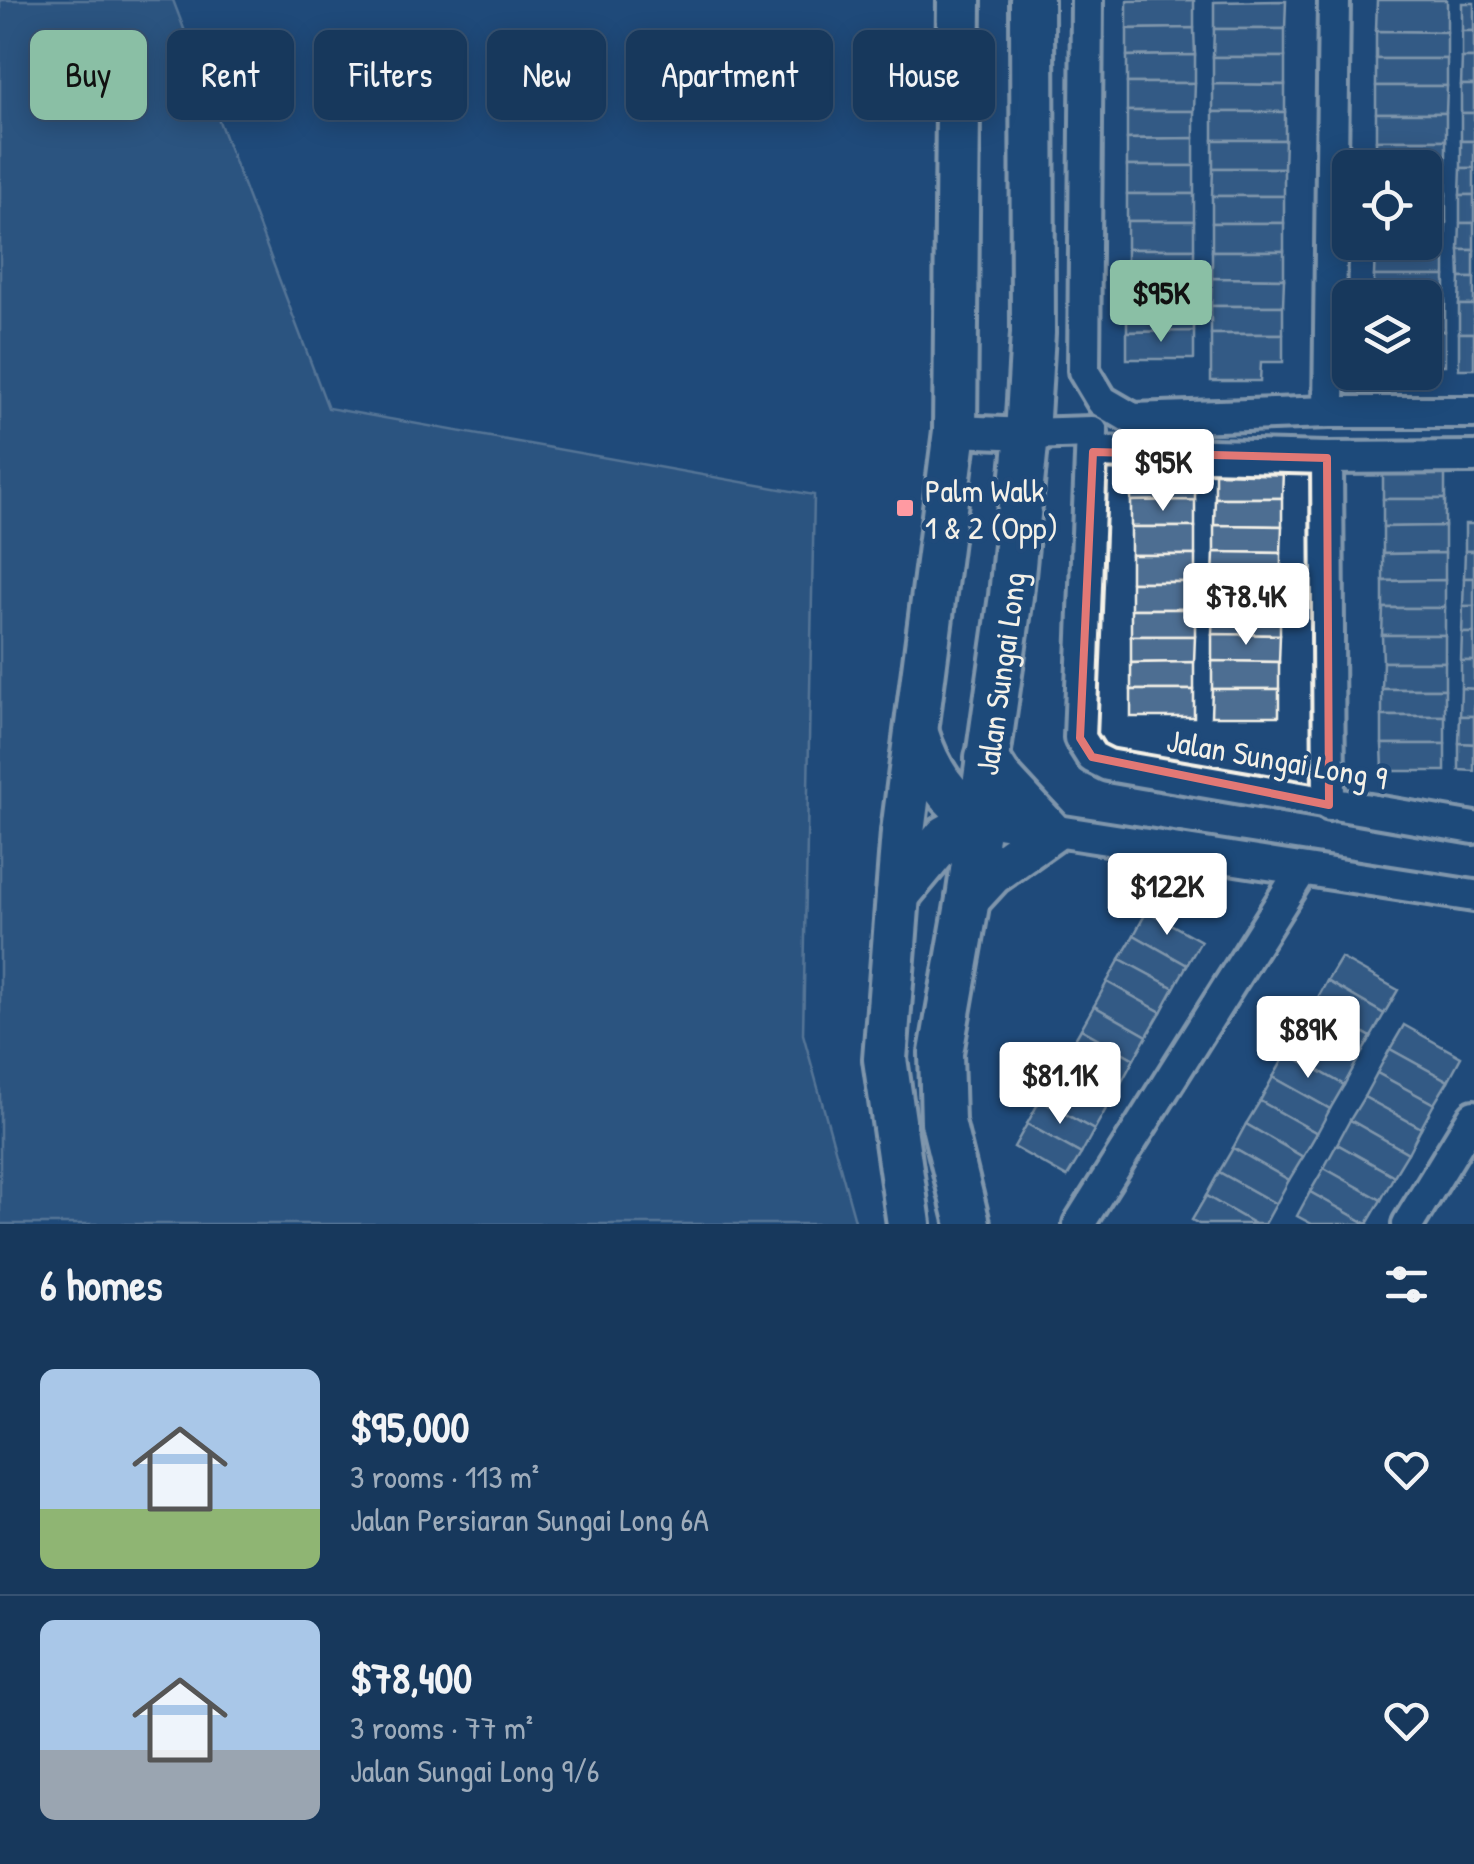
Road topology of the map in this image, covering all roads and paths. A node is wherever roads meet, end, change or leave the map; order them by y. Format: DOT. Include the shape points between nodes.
graph roads {
  1 [pos="959,0"];
  2 [pos="1032,0"];
  3 [pos="1087,0"];
  4 [pos="1334,0"];
  5 [pos="1329,412"];
  6 [pos="1474,412"];
  7 [pos="955,431"];
  8 [pos="1027,434"];
  9 [pos="1093,452"];
  10 [pos="1474,457"];
  11 [pos="1327,458"];
  12 [pos="915,728"];
  13 [pos="987,758"];
  14 [pos="1329,804"];
  15 [pos="979,820"];
  16 [pos="1474,828"];
  17 [pos="1050,832"];
  18 [pos="1301,871"];
  19 [pos="898,894"];
  20 [pos="1474,896"];
  21 [pos="968,899"];
  22 [pos="1474,1116"];
  23 [pos="909,1224"];
  24 [pos="968,1224"];
  25 [pos="1078,1224"];
  26 [pos="1408,1224"];
  1 -- 7 [label="street"];
  2 -- 8 [label="street, Jalan Sungai Long"];
  3 -- 5 [label="street" via="1084,371 1102,400 1133,419"];
  4 -- 5 [label="street"];
  5 -- 6 [label="street"];
  7 -- 8 [label="street"];
  7 -- 12 [label="street"];
  8 -- 9 [label="street" via="1092,432"];
  8 -- 13 [label="street, Jalan Sungai Long"];
  9 -- 11 [label="street"];
  9 -- 14 [label="street, Jalan Sungai Long 9" via="1080,738 1092,757"];
  10 -- 11 [label="street"];
  11 -- 14 [label="street"];
  12 -- 15 [label="street" via="942,787"];
  12 -- 19 [label="street"];
  13 -- 15 [label="street, Jalan Sungai Long"];
  13 -- 17 [label="street"];
  14 -- 16 [label="street, Jalan Sungai Long 9"];
  15 -- 17 [label="street"];
  15 -- 19 [label="street" via="946,836"];
  15 -- 21 [label="street, Jalan Sungai Long"];
  17 -- 18 [label="street"];
  17 -- 21 [label="street"];
  18 -- 20 [label="street"];
  18 -- 25 [label="street"];
  19 -- 23 [label="street" via="885,1059"];
  21 -- 24 [label="street, Jalan Sungai Long" via="941,1054 944,1122"];
  22 -- 26 [label="street"];
}
